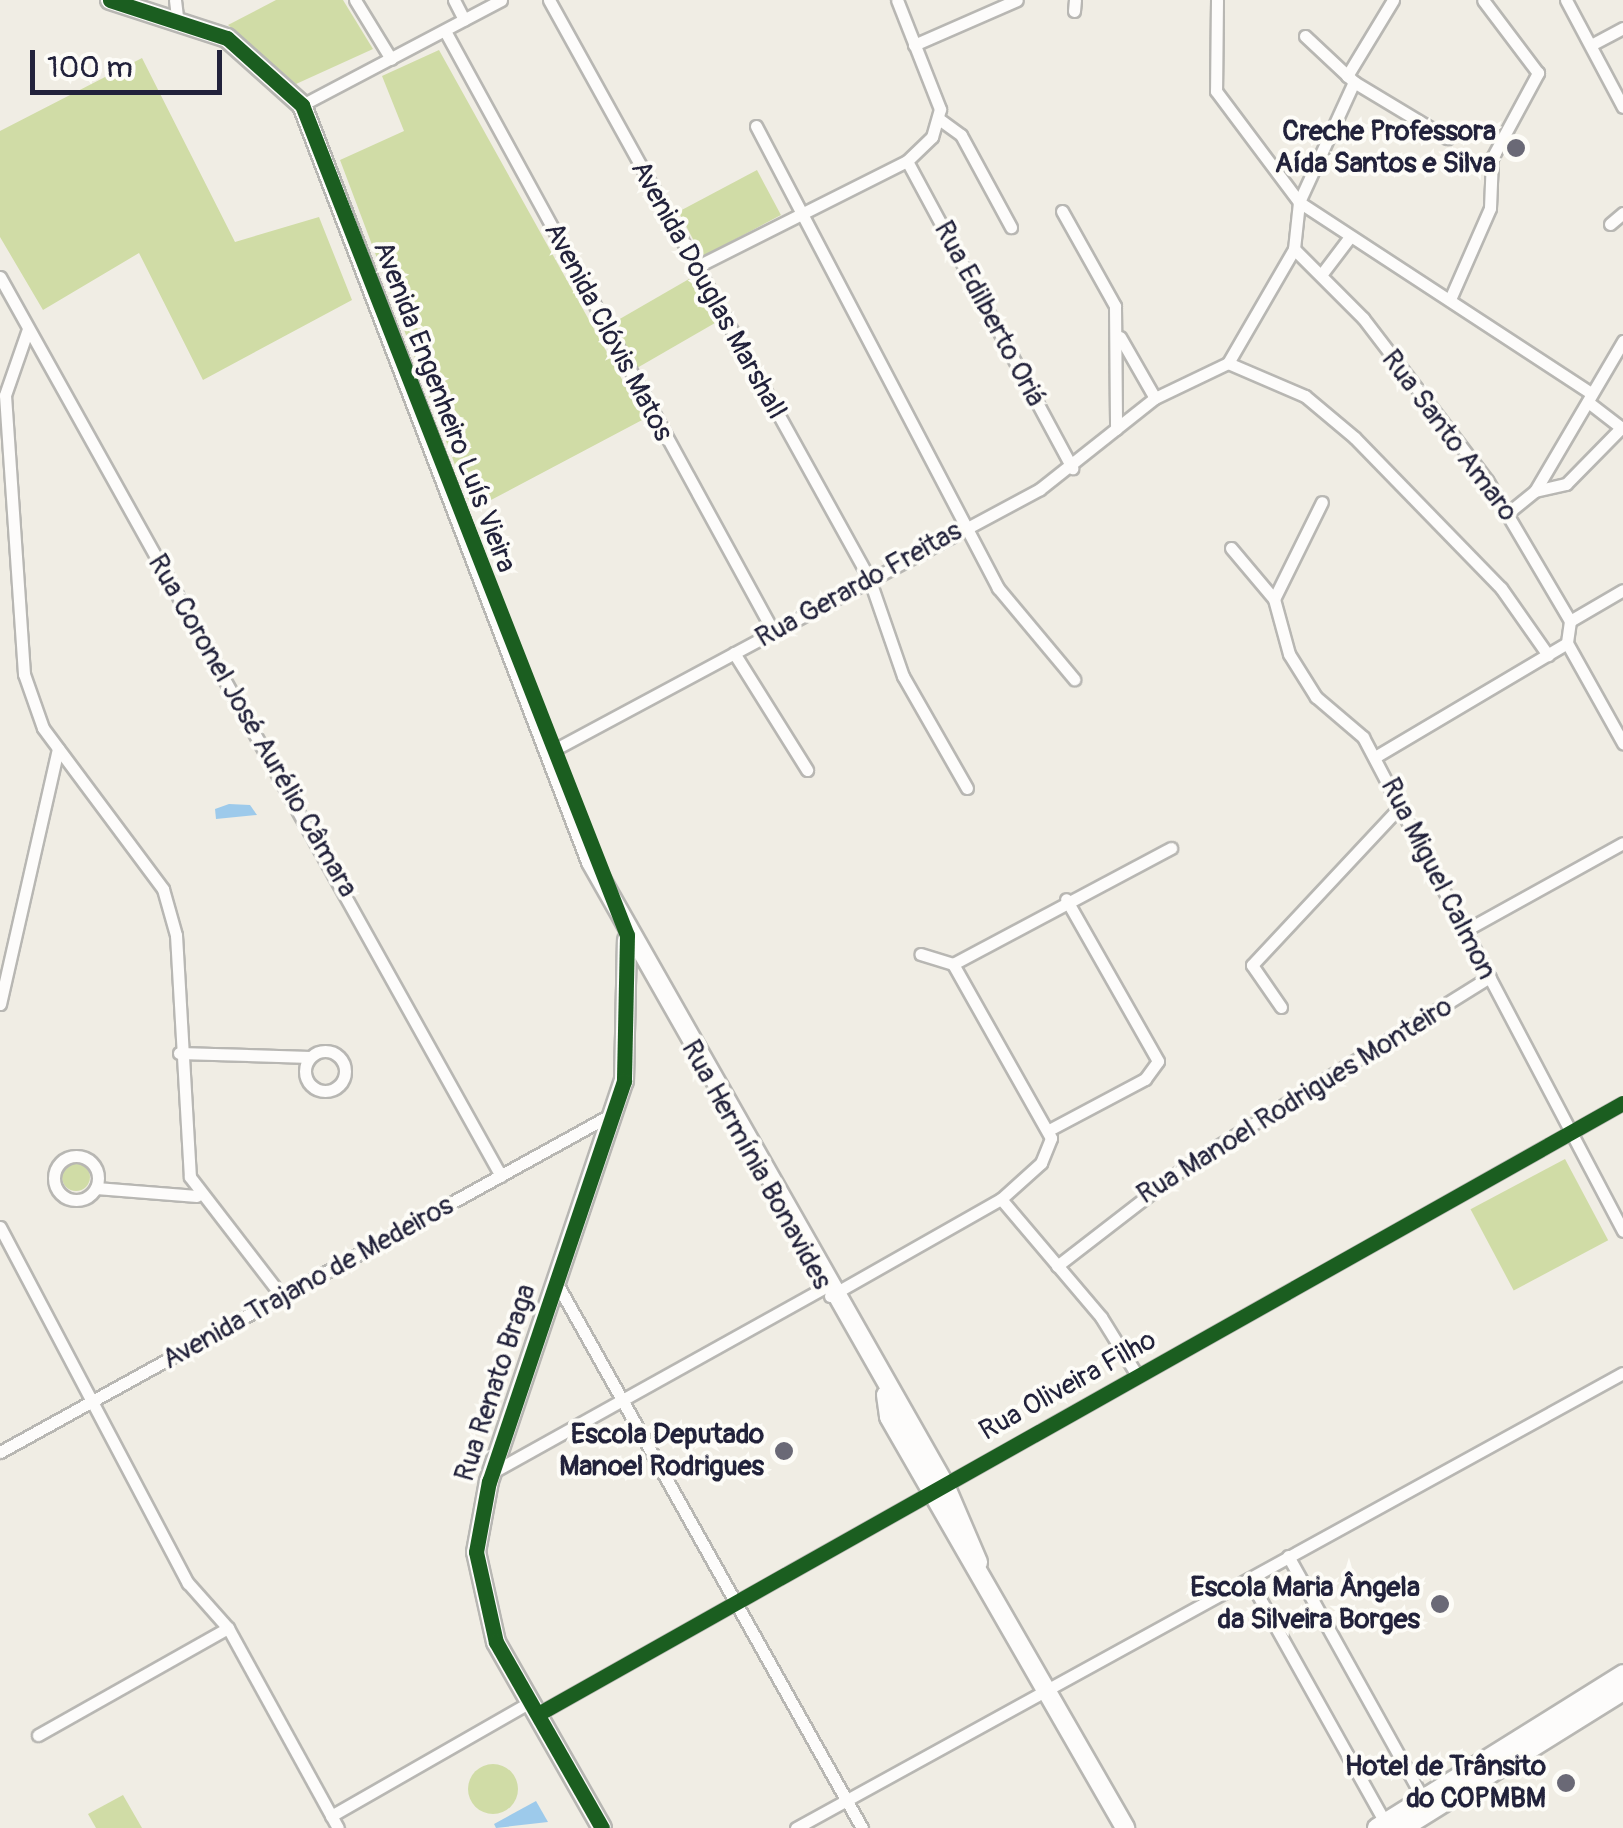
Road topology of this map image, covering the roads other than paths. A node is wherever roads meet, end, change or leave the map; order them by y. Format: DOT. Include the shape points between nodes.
graph roads {
  1 [pos="112,0"];
  2 [pos="356,0"];
  3 [pos="454,0"];
  4 [pos="501,0"];
  5 [pos="549,0"];
  6 [pos="896,0"];
  7 [pos="1017,0"];
  8 [pos="1216,0"];
  9 [pos="1394,0"];
  10 [pos="1484,0"];
  11 [pos="1566,0"];
  12 [pos="176,8"];
  13 [pos="464,20"];
  14 [pos="1623,28"];
  15 [pos="446,31"];
  16 [pos="1305,36"];
  17 [pos="914,45"];
  18 [pos="1591,46"];
  19 [pos="391,60"];
  20 [pos="1351,79"];
  21 [pos="302,105"];
  22 [pos="1623,107"];
  23 [pos="940,119"];
  24 [pos="756,126"];
  25 [pos="1447,138"];
  26 [pos="907,161"];
  27 [pos="1299,202"];
  28 [pos="808,210"];
  29 [pos="1062,211"];
  30 [pos="1623,213"];
  31 [pos="1610,224"];
  32 [pos="1011,227"];
  33 [pos="1349,238"];
  34 [pos="1294,249"];
  35 [pos="694,268"];
  36 [pos="1322,274"];
  37 [pos="0,278"];
  38 [pos="1451,298"];
  39 [pos="28,329"];
  40 [pos="1118,332"];
  41 [pos="1623,341"];
  42 [pos="1228,363"];
  43 [pos="1155,398"];
  44 [pos="1590,398"];
  45 [pos="1622,428"];
  46 [pos="1116,429"];
  47 [pos="1072,468"];
  48 [pos="1535,491"];
  49 [pos="1322,502"];
  50 [pos="1509,512"];
  51 [pos="965,527"];
  52 [pos="1231,548"];
  53 [pos="7,574"];
  54 [pos="869,578"];
  55 [pos="1623,590"];
  56 [pos="1274,599"];
  57 [pos="1570,621"];
  58 [pos="773,631"];
  59 [pos="1567,643"];
  60 [pos="734,653"];
  61 [pos="1548,655"];
  62 [pos="1074,679"];
  63 [pos="1623,743"];
  64 [pos="58,748"];
  65 [pos="550,752"];
  66 [pos="1374,756"];
  67 [pos="808,770"];
  68 [pos="967,788"];
  69 [pos="1400,806"];
  70 [pos="1623,843"];
  71 [pos="1170,848"];
  72 [pos="1066,899"];
  73 [pos="1466,930"];
  74 [pos="626,935"];
  75 [pos="921,954"];
  76 [pos="953,964"];
  77 [pos="1489,977"];
  78 [pos="0,1004"];
  79 [pos="1281,1007"];
  80 [pos="179,1053"];
  81 [pos="310,1058"];
  82 [pos="1623,1102"];
  83 [pos="616,1112"];
  84 [pos="1049,1130"];
  85 [pos="1568,1132"];
  86 [pos="501,1176"];
  87 [pos="96,1188"];
  88 [pos="197,1196"];
  89 [pos="1001,1199"];
  90 [pos="0,1227"];
  91 [pos="1623,1231"];
  92 [pos="1058,1266"];
  93 [pos="556,1282"];
  94 [pos="828,1291"];
  95 [pos="284,1299"];
  96 [pos="1623,1372"];
  97 [pos="1137,1375"];
  98 [pos="624,1399"];
  99 [pos="94,1400"];
  100 [pos="0,1452"];
  101 [pos="493,1472"];
  102 [pos="938,1488"];
  103 [pos="1288,1556"];
  104 [pos="1249,1580"];
  105 [pos="737,1598"];
  106 [pos="228,1628"];
  107 [pos="1623,1674"];
  108 [pos="1048,1690"];
  109 [pos="1623,1691"];
  110 [pos="534,1708"];
  111 [pos="38,1735"];
  112 [pos="846,1800"];
  113 [pos="1426,1804"];
  114 [pos="331,1816"];
  115 [pos="1388,1827"];
  116 [pos="338,1828"];
  117 [pos="602,1828"];
  118 [pos="796,1828"];
  119 [pos="862,1828"];
  120 [pos="1125,1828"];
  1 -- 12 [label="main road, Avenida Engenheiro Luís Vieira"];
  2 -- 19 [label="street"];
  3 -- 13 [label="street"];
  4 -- 13 [label="street"];
  5 -- 35 [label="street, Avenida Douglas Marshall"];
  6 -- 17 [label="street"];
  7 -- 17 [label="street"];
  8 -- 27 [label="street" via="1216,91"];
  9 -- 20 [label="street"];
  10 -- 38 [label="street" via="1535,78 1492,158 1490,208"];
  11 -- 18 [label="street"];
  12 -- 21 [label="main road, Avenida Engenheiro Luís Vieira" via="242,47"];
  13 -- 15 [label="street"];
  14 -- 18 [label="street"];
  15 -- 19 [label="street"];
  15 -- 58 [label="street, Avenida Clóvis Matos"];
  16 -- 20 [label="street"];
  17 -- 23 [label="street"];
  18 -- 22 [label="street"];
  19 -- 21 [label="street"];
  20 -- 25 [label="street"];
  20 -- 27 [label="street"];
  21 -- 65 [label="main road, Avenida Engenheiro Luís Vieira"];
  23 -- 26 [label="street"];
  23 -- 32 [label="street" via="961,135"];
  24 -- 28 [label="street"];
  26 -- 28 [label="street"];
  26 -- 47 [label="street, Rua Edilberto Oriá"];
  27 -- 33 [label="street"];
  27 -- 34 [label="street"];
  28 -- 35 [label="street"];
  28 -- 51 [label="street"];
  29 -- 40 [label="street" via="1112,296"];
  30 -- 31 [label="street"];
  33 -- 36 [label="street"];
  33 -- 38 [label="street"];
  34 -- 36 [label="street, Rua Santo Amaro"];
  34 -- 42 [label="street"];
  35 -- 54 [label="street, Avenida Douglas Marshall"];
  36 -- 50 [label="street, Rua Santo Amaro"];
  37 -- 39 [label="street, Rua Coronel José Aurélio Câmara"];
  38 -- 44 [label="street"];
  39 -- 53 [label="street" via="5,380"];
  39 -- 86 [label="street, Rua Coronel José Aurélio Câmara"];
  40 -- 43 [label="street"];
  40 -- 46 [label="street"];
  41 -- 44 [label="street"];
  42 -- 43 [label="street, Rua Gerardo Freitas"];
  42 -- 61 [label="street" via="1314,401 1355,438 1501,588"];
  43 -- 46 [label="street, Rua Gerardo Freitas"];
  44 -- 45 [label="street"];
  44 -- 48 [label="street"];
  45 -- 48 [label="street" via="1566,484"];
  46 -- 47 [label="street, Rua Gerardo Freitas"];
  47 -- 51 [label="street, Rua Gerardo Freitas"];
  48 -- 50 [label="street"];
  49 -- 56 [label="street"];
  50 -- 57 [label="street, Rua Santo Amaro"];
  51 -- 54 [label="street, Rua Gerardo Freitas"];
  51 -- 62 [label="street" via="1036,643"];
  52 -- 56 [label="street, Rua Miguel Calmon"];
  53 -- 64 [label="street" via="24,674"];
  54 -- 58 [label="street, Rua Gerardo Freitas"];
  54 -- 68 [label="street, Avenida Douglas Marshall" via="903,676"];
  55 -- 57 [label="street"];
  56 -- 66 [label="street, Rua Miguel Calmon" via="1292,661"];
  57 -- 59 [label="street"];
  58 -- 60 [label="street, Rua Gerardo Freitas"];
  59 -- 61 [label="street"];
  59 -- 63 [label="street"];
  60 -- 65 [label="street, Rua Gerardo Freitas"];
  60 -- 67 [label="street"];
  61 -- 66 [label="street"];
  64 -- 78 [label="street"];
  64 -- 80 [label="street" via="171,908"];
  65 -- 74 [label="main road, Avenida Engenheiro Luís Vieira"];
  66 -- 69 [label="street, Rua Miguel Calmon"];
  69 -- 73 [label="street, Rua Miguel Calmon"];
  69 -- 79 [label="street" via="1252,965"];
  70 -- 73 [label="street"];
  71 -- 72 [label="street"];
  72 -- 76 [label="street"];
  72 -- 84 [label="street" via="1158,1068"];
  73 -- 77 [label="street, Rua Miguel Calmon"];
  74 -- 83 [label="main road, Rua Renato Braga" via="630,1046"];
  74 -- 94 [label="main road, Rua Hermínia Bonavides"];
  75 -- 76 [label="street"];
  76 -- 84 [label="street"];
  77 -- 85 [label="street, Rua Miguel Calmon"];
  77 -- 92 [label="street, Rua Manoel Rodrigues Monteiro" via="1189,1164"];
  80 -- 81 [label="street"];
  80 -- 88 [label="street"];
  82 -- 85 [label="street, Rua Oliveira Filho"];
  83 -- 86 [label="street, Avenida Trajano de Medeiros"];
  83 -- 93 [label="main road, Rua Renato Braga"];
  84 -- 89 [label="street" via="1041,1163"];
  85 -- 91 [label="street, Rua Miguel Calmon"];
  85 -- 97 [label="street, Rua Oliveira Filho"];
  86 -- 95 [label="street, Avenida Trajano de Medeiros"];
  87 -- 88 [label="street"];
  88 -- 95 [label="street"];
  89 -- 92 [label="street"];
  89 -- 94 [label="street"];
  90 -- 99 [label="street"];
  92 -- 97 [label="street"];
  93 -- 98 [label="street"];
  93 -- 101 [label="main road, Rua Renato Braga"];
  94 -- 98 [label="street"];
  94 -- 102 [label="main road, Rua Hermínia Bonavides"];
  95 -- 99 [label="street, Avenida Trajano de Medeiros"];
  96 -- 103 [label="street"];
  97 -- 102 [label="street, Rua Oliveira Filho"];
  98 -- 101 [label="street"];
  98 -- 105 [label="street"];
  99 -- 100 [label="street, Avenida Trajano de Medeiros"];
  99 -- 106 [label="street" via="188,1583"];
  101 -- 110 [label="main road, Rua Renato Braga" via="479,1517 478,1579 496,1642"];
  102 -- 105 [label="street, Rua Oliveira Filho"];
  102 -- 108 [label="main road, Rua Hermínia Bonavides"];
  103 -- 104 [label="street"];
  103 -- 113 [label="street"];
  104 -- 108 [label="street"];
  104 -- 115 [label="street"];
  105 -- 110 [label="street, Rua Oliveira Filho"];
  105 -- 112 [label="street"];
  106 -- 111 [label="street"];
  106 -- 114 [label="street"];
  107 -- 113 [label="main road"];
  108 -- 112 [label="street"];
  108 -- 120 [label="main road, Rua Hermínia Bonavides"];
  109 -- 113 [label="main road"];
  110 -- 114 [label="street, Rua Oliveira Filho"];
  110 -- 117 [label="main road, Rua Renato Braga"];
  112 -- 118 [label="street"];
  112 -- 119 [label="street"];
  113 -- 115 [label="main road"];
  114 -- 116 [label="street"];
}
